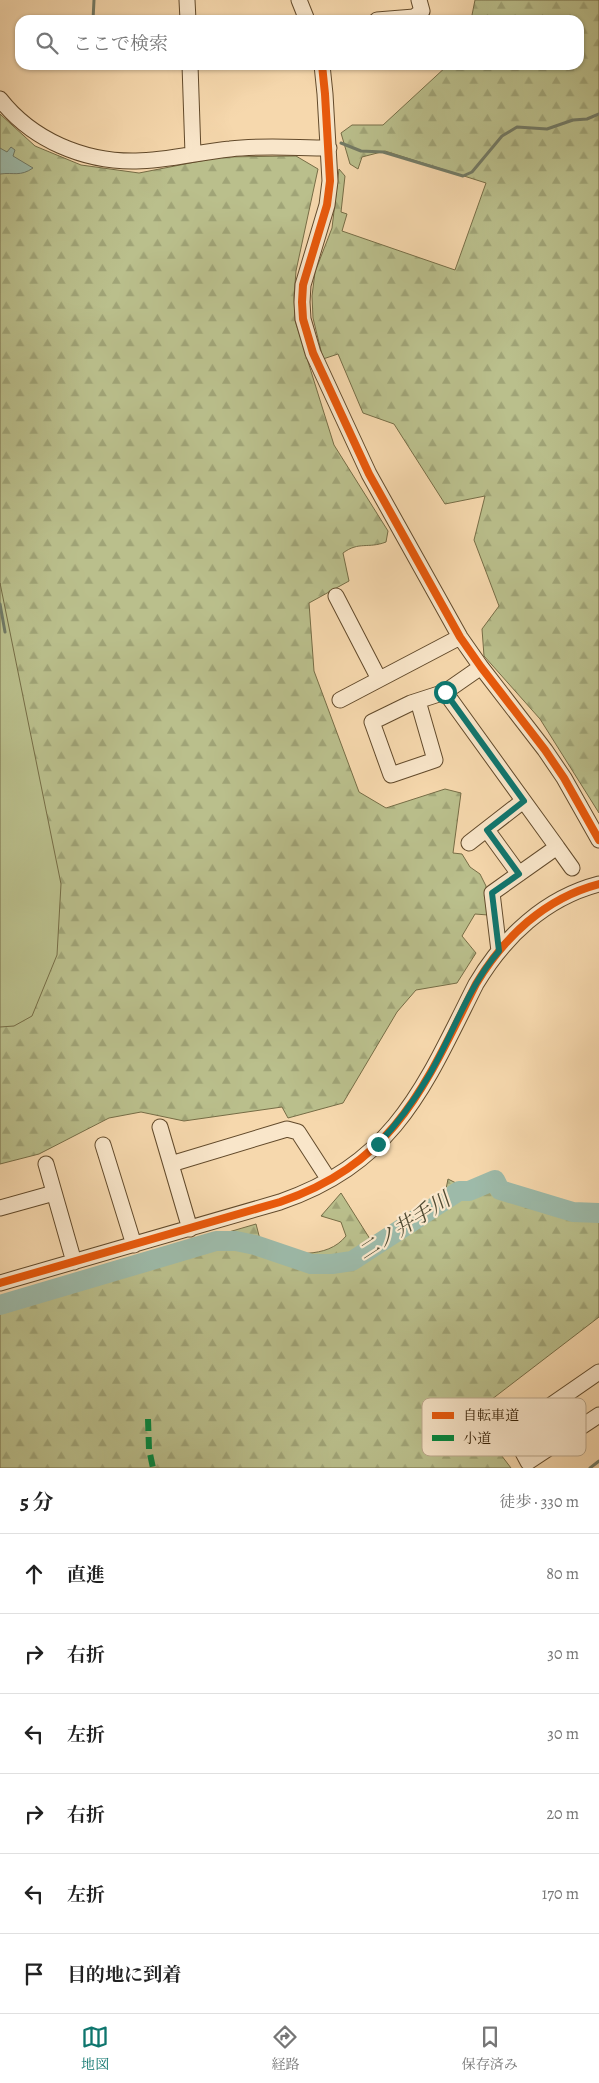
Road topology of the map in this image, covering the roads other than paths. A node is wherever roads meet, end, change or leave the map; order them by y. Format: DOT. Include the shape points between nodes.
graph roads {
  1 [pos="187,0"];
  2 [pos="299,0"];
  3 [pos="419,0"];
  4 [pos="188,15"];
  5 [pos="305,15"];
  6 [pos="417,15"];
  7 [pos="190,70"];
  8 [pos="323,70"];
  9 [pos="0,99"];
  10 [pos="329,148"];
  11 [pos="193,154"];
  12 [pos="336,596"];
  13 [pos="460,637"];
  14 [pos="481,668"];
  15 [pos="379,679"];
  16 [pos="445,692"];
  17 [pos="340,700"];
  18 [pos="418,701"];
  19 [pos="524,801"];
  20 [pos="487,830"];
  21 [pos="599,840"];
  22 [pos="469,842"];
  23 [pos="557,847"];
  24 [pos="572,868"];
  25 [pos="519,874"];
  26 [pos="599,884"];
  27 [pos="499,951"];
  28 [pos="160,1127"];
  29 [pos="104,1145"];
  30 [pos="46,1164"];
  31 [pos="171,1164"];
  32 [pos="329,1180"];
  33 [pos="54,1192"];
  34 [pos="0,1208"];
  35 [pos="190,1229"];
  36 [pos="134,1245"];
  37 [pos="74,1262"];
  38 [pos="0,1283"];
  39 [pos="599,1372"];
  40 [pos="561,1398"];
  41 [pos="599,1415"];
  42 [pos="586,1424"];
  43 [pos="525,1456"];
  44 [pos="537,1456"];
  1 -- 4 [label="street"];
  2 -- 5 [label="street"];
  3 -- 6 [label="street" via="422,11"];
  7 -- 11 [label="street"];
  8 -- 10 [label="street"];
  9 -- 11 [label="street" via="27,127 61,147 81,154 137,162"];
  10 -- 11 [label="street" via="232,148"];
  10 -- 13 [label="street" via="327,205 303,285 303,319 313,353 369,474"];
  12 -- 15 [label="street"];
  13 -- 14 [label="street"];
  13 -- 15 [label="street"];
  14 -- 16 [label="street"];
  14 -- 21 [label="street" via="550,757"];
  15 -- 17 [label="street"];
  16 -- 18 [label="street"];
  16 -- 19 [label="street"];
  18 -- 18 [label="street" via="372,722 391,776 436,760"];
  19 -- 20 [label="street"];
  19 -- 23 [label="street"];
  20 -- 22 [label="street"];
  20 -- 25 [label="street"];
  23 -- 24 [label="street"];
  23 -- 25 [label="street"];
  25 -- 27 [label="street" via="492,893"];
  26 -- 27 [label="street" via="550,904 532,916"];
  27 -- 32 [label="street" via="476,984 429,1076 396,1125 358,1162"];
  28 -- 31 [label="street"];
  29 -- 36 [label="street"];
  30 -- 33 [label="street"];
  31 -- 32 [label="street" via="287,1129 298,1132"];
  31 -- 35 [label="street"];
  32 -- 35 [label="street" via="303,1194"];
  33 -- 34 [label="street"];
  33 -- 37 [label="street"];
  35 -- 36 [label="street"];
  36 -- 37 [label="street"];
  37 -- 38 [label="street"];
  39 -- 40 [label="street"];
  41 -- 42 [label="street"];
  43 -- 44 [label="street" via="528,1462"];
}
